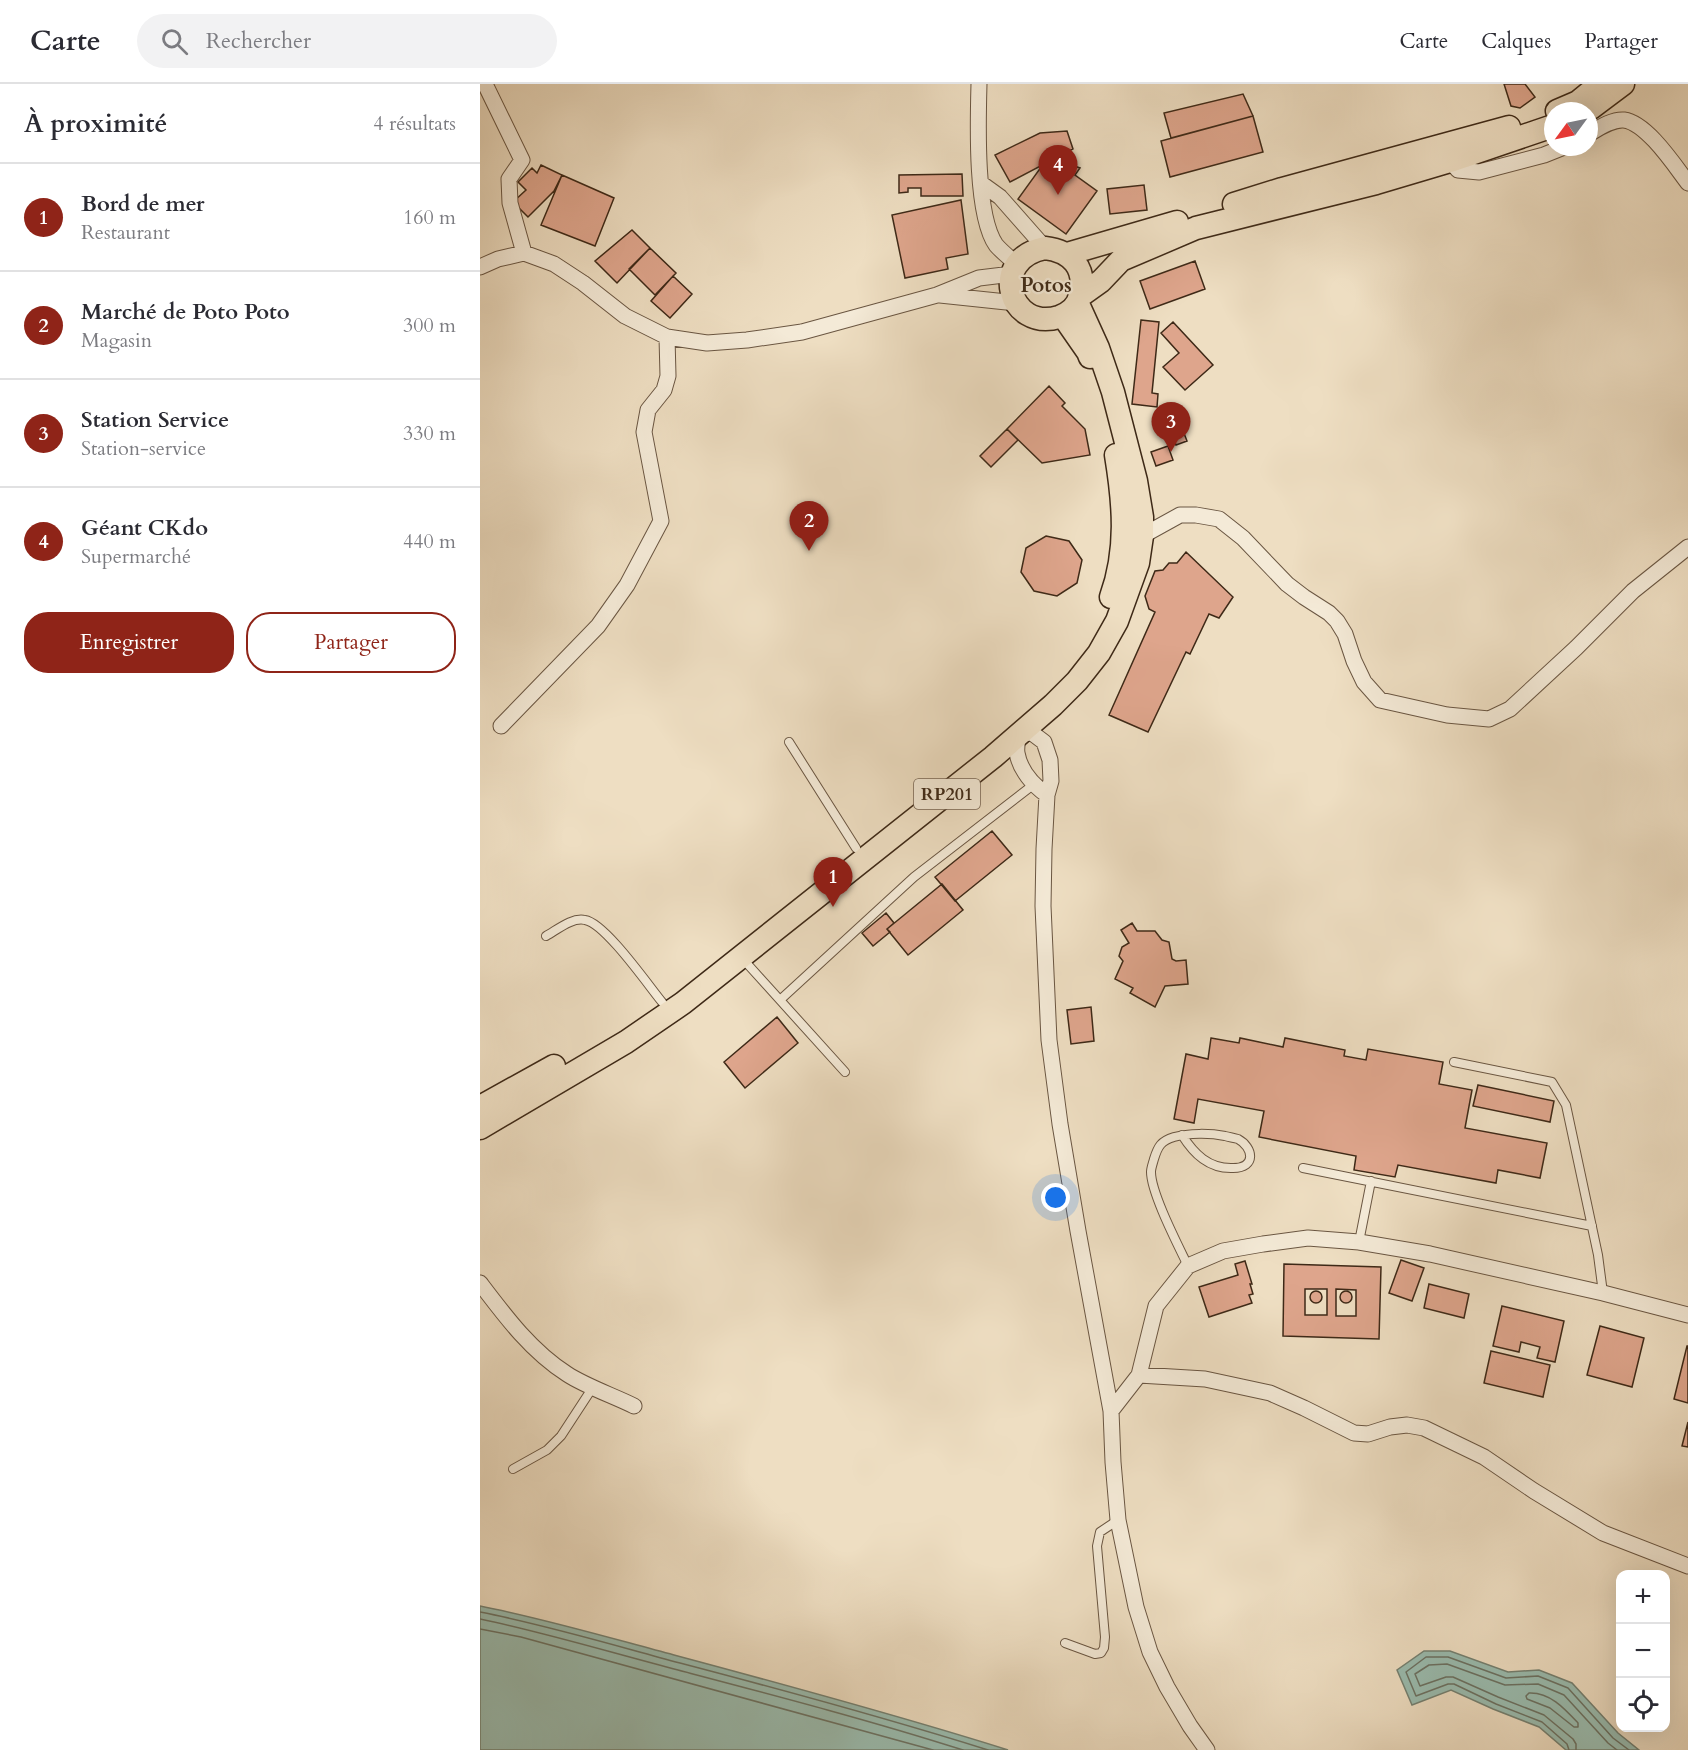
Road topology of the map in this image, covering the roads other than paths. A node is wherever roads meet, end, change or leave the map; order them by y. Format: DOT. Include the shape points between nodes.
graph roads {
  1 [pos="485,84"];
  2 [pos="979,84"];
  3 [pos="1600,84"];
  4 [pos="1623,84"];
  5 [pos="1578,102"];
  6 [pos="1598,103"];
  7 [pos="1544,117"];
  8 [pos="1544,128"];
  9 [pos="1598,129"];
  10 [pos="1448,153"];
  11 [pos="1544,155"];
  12 [pos="1688,183"];
  13 [pos="982,184"];
  14 [pos="1045,248"];
  15 [pos="525,253"];
  16 [pos="1067,254"];
  17 [pos="480,267"];
  18 [pos="1014,269"];
  19 [pos="937,295"];
  20 [pos="1016,303"];
  21 [pos="1074,305"];
  22 [pos="667,337"];
  23 [pos="1142,536"];
  24 [pos="1688,547"];
  25 [pos="501,726"];
  26 [pos="1019,734"];
  27 [pos="789,742"];
  28 [pos="1033,786"];
  29 [pos="1047,795"];
  30 [pos="856,848"];
  31 [pos="546,936"];
  32 [pos="741,957"];
  33 [pos="780,1000"];
  34 [pos="662,1002"];
  35 [pos="1454,1062"];
  36 [pos="845,1072"];
  37 [pos="480,1107"];
  38 [pos="480,1128"];
  39 [pos="1182,1135"];
  40 [pos="1303,1168"];
  41 [pos="1371,1181"];
  42 [pos="1592,1226"];
  43 [pos="1359,1242"];
  44 [pos="1188,1266"];
  45 [pos="480,1283"];
  46 [pos="1603,1293"];
  47 [pos="1688,1315"];
  48 [pos="1139,1375"];
  49 [pos="593,1387"];
  50 [pos="634,1406"];
  51 [pos="1111,1411"];
  52 [pos="513,1469"];
  53 [pos="1118,1520"];
  54 [pos="1688,1566"];
  55 [pos="1065,1643"];
  56 [pos="1207,1750"];
  1 -- 15 [label="street" via="522,160 509,179 510,202"];
  2 -- 13 [label="street"];
  3 -- 5 [label="main road"];
  4 -- 6 [label="main road"];
  7 -- 10 [label="main road"];
  8 -- 10 [label="main road"];
  9 -- 12 [label="street" via="1625,120 1638,126"];
  10 -- 11 [label="street" via="1458,170 1479,172"];
  10 -- 16 [label="main road" via="1282,189"];
  10 -- 21 [label="main road" via="1376,183 1196,228 1121,260"];
  13 -- 14 [label="street" via="1000,197"];
  13 -- 18 [label="street" via="984,209 996,244"];
  14 -- 16 [label="main road"];
  14 -- 18 [label="main road" via="1024,256"];
  15 -- 17 [label="street"];
  15 -- 22 [label="street" via="554,264 625,316"];
  16 -- 21 [label="main road, RP201" via="1081,273 1082,284"];
  18 -- 19 [label="street"];
  18 -- 20 [label="main road" via="1011,284"];
  19 -- 20 [label="street"];
  19 -- 22 [label="street" via="802,332 706,343"];
  20 -- 21 [label="main road" via="1035,318 1048,320"];
  21 -- 23 [label="main road, RP201" via="1098,348 1113,392 1136,481"];
  21 -- 30 [label="main road, RP201" via="1102,395 1120,483 1122,559 1105,612 1087,645 1056,683"];
  22 -- 25 [label="street" via="668,376 664,390 648,410 644,432 661,521 627,585 598,626"];
  23 -- 24 [label="street" via="1180,515 1219,519 1287,584 1337,621 1364,681 1380,700 1447,715 1489,719 1510,709 1633,591"];
  23 -- 26 [label="main road, RP201" via="1129,591 1099,653 1077,681"];
  26 -- 28 [label="street" via="1016,752"];
  26 -- 29 [label="street" via="1032,733 1044,742 1050,760"];
  26 -- 32 [label="main road, RP201"];
  27 -- 30 [label="lane"];
  28 -- 29 [label="street"];
  28 -- 33 [label="lane" via="914,877"];
  29 -- 51 [label="street" via="1043,906 1049,1040 1076,1220"];
  30 -- 34 [label="main road, RP201"];
  31 -- 34 [label="lane" via="571,922 583,919 593,923"];
  32 -- 33 [label="lane"];
  32 -- 38 [label="main road, RP201" via="626,1042"];
  33 -- 36 [label="lane"];
  34 -- 37 [label="main road, RP201"];
  35 -- 42 [label="lane" via="1552,1082 1566,1105"];
  39 -- 39 [label="lane" via="1218,1135 1239,1140 1247,1149 1250,1162 1226,1169 1205,1161"];
  39 -- 44 [label="lane" via="1158,1147 1151,1172 1155,1192"];
  40 -- 41 [label="lane"];
  41 -- 42 [label="lane"];
  41 -- 43 [label="lane"];
  42 -- 46 [label="lane"];
  43 -- 44 [label="street" via="1308,1238 1263,1244 1223,1251"];
  43 -- 46 [label="street"];
  44 -- 48 [label="street" via="1156,1306"];
  45 -- 49 [label="street" via="535,1348 567,1374"];
  46 -- 47 [label="street"];
  48 -- 51 [label="street"];
  48 -- 54 [label="street" via="1205,1379 1270,1393 1354,1433 1368,1434 1407,1425 1424,1428 1484,1457 1603,1533"];
  49 -- 50 [label="street"];
  49 -- 52 [label="lane" via="561,1436 547,1450"];
  51 -- 53 [label="street"];
  53 -- 55 [label="lane" via="1100,1532 1096,1546 1104,1648 1095,1654"];
  53 -- 56 [label="street" via="1136,1607 1150,1652"];
}
